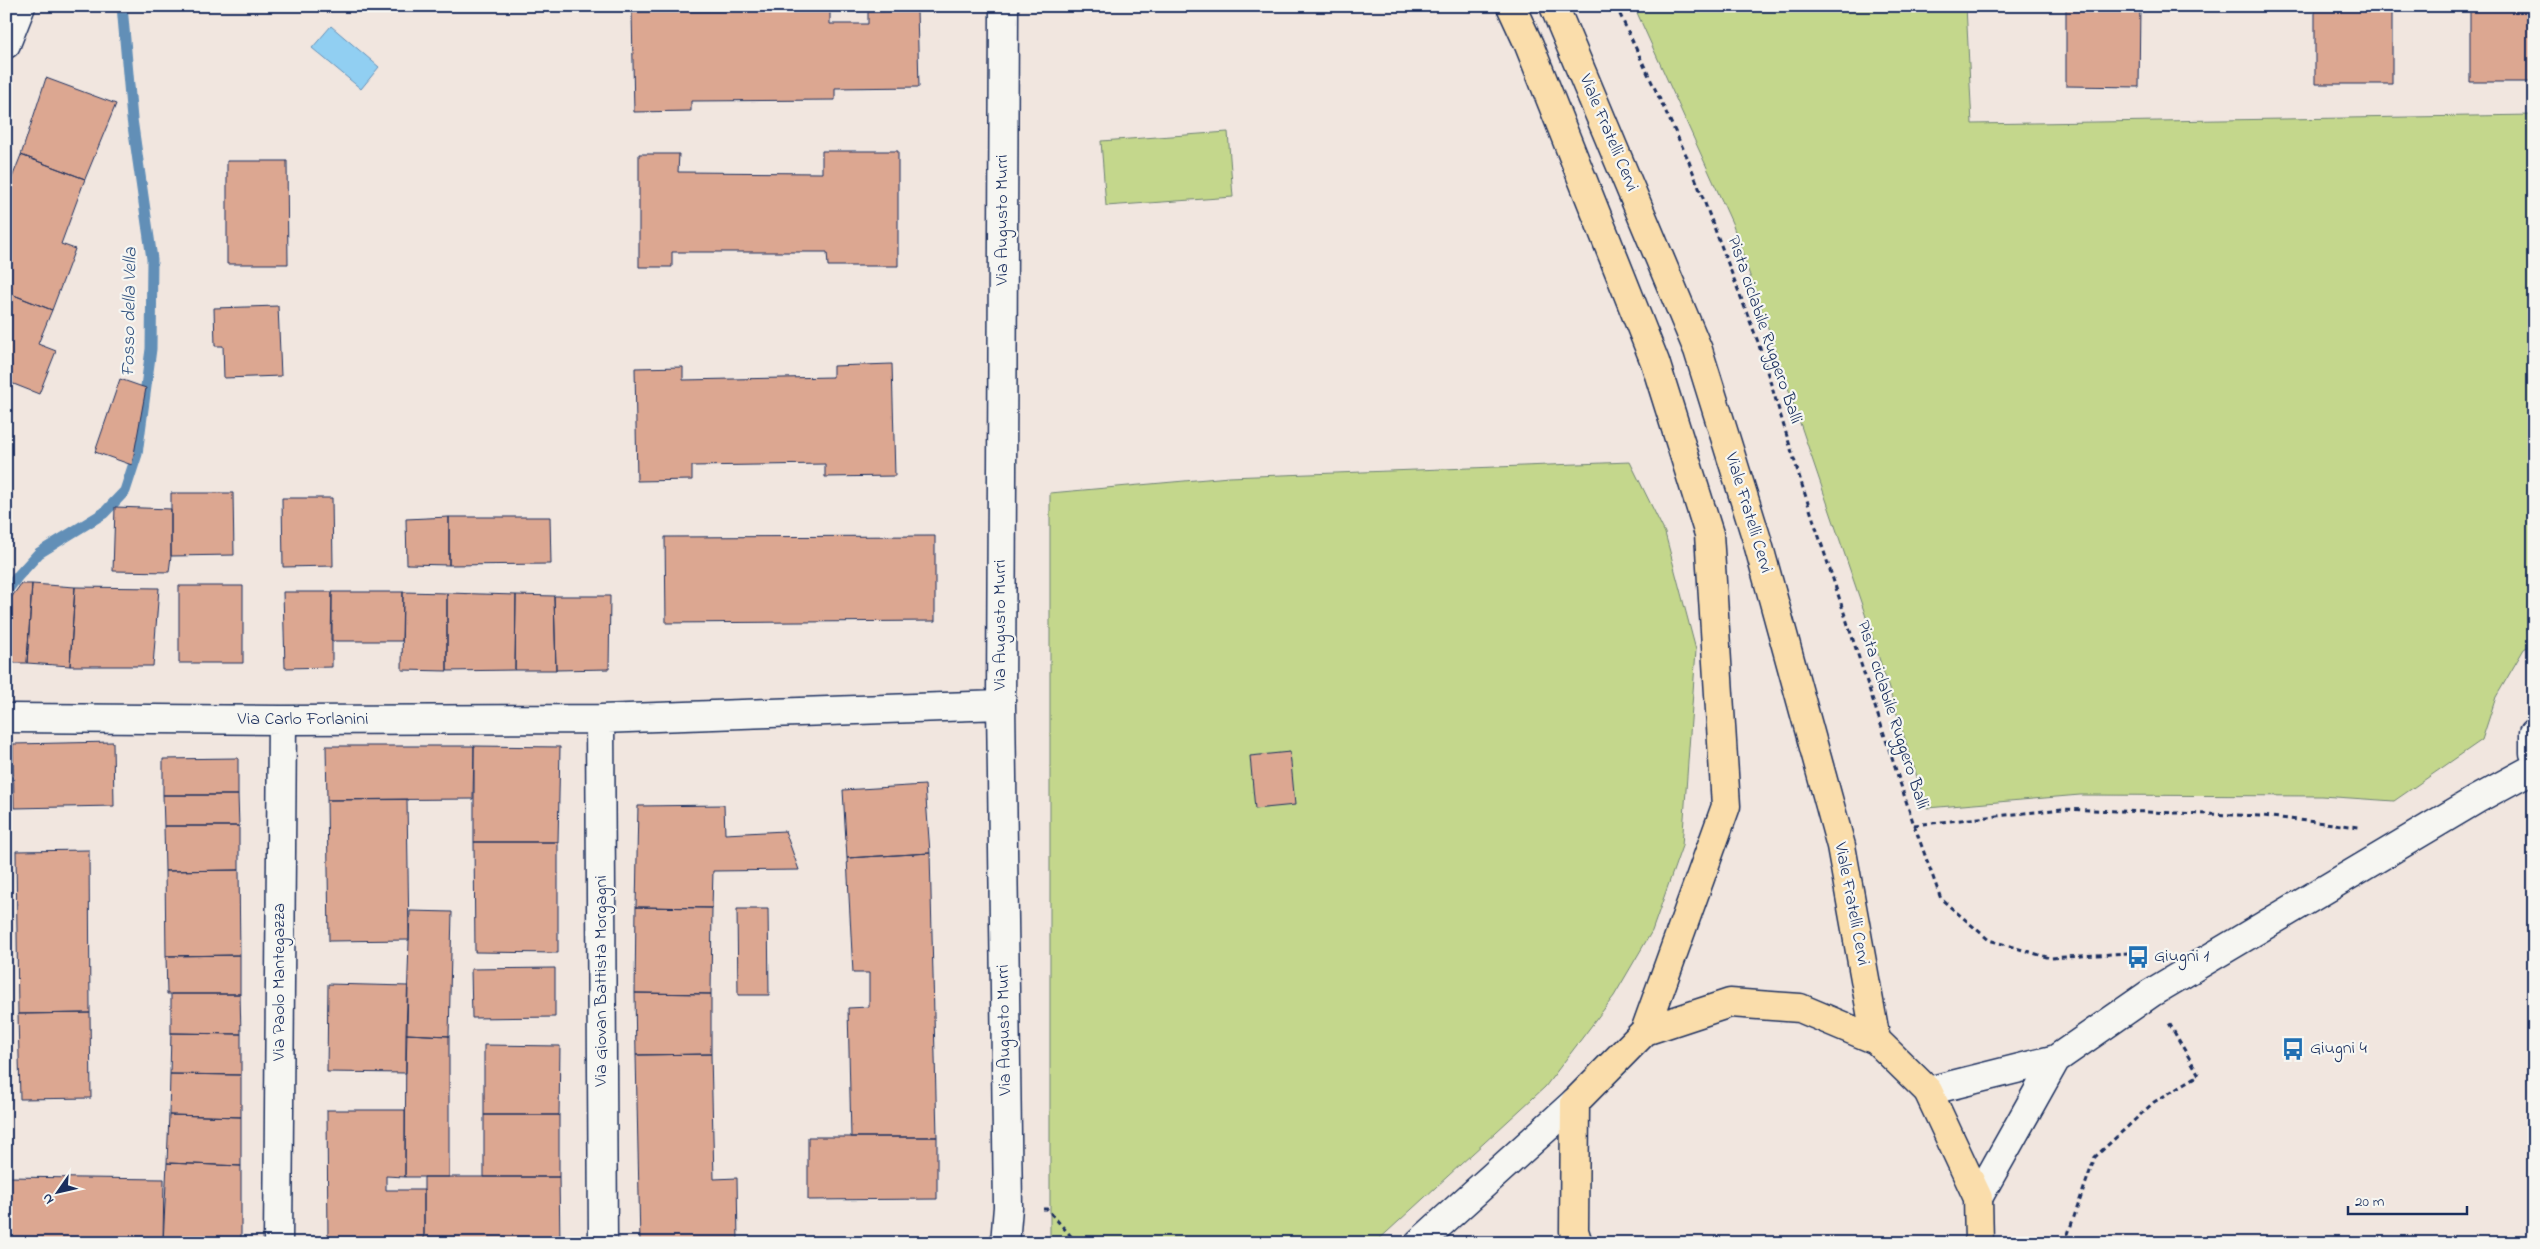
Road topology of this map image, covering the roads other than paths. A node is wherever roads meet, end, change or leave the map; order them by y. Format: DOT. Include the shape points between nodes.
graph roads {
  1 [pos="21,6"];
  2 [pos="1004,6"];
  3 [pos="1511,6"];
  4 [pos="1554,6"];
  5 [pos="6,44"];
  6 [pos="1001,705"];
  7 [pos="6,718"];
  8 [pos="600,719"];
  9 [pos="282,720"];
  10 [pos="2534,734"];
  11 [pos="2534,753"];
  12 [pos="2534,768"];
  13 [pos="1645,1030"];
  14 [pos="1876,1040"];
  15 [pos="2056,1059"];
  16 [pos="1928,1091"];
  17 [pos="1575,1102"];
  18 [pos="1978,1198"];
  19 [pos="278,1243"];
  20 [pos="603,1243"];
  21 [pos="1005,1243"];
  22 [pos="1419,1243"];
  23 [pos="1578,1243"];
  24 [pos="1979,1243"];
  1 -- 5 [label="street"];
  2 -- 6 [label="street, Via Augusto Murri"];
  3 -- 13 [label="main road" via="1530,45 1655,362 1709,534 1726,806"];
  4 -- 14 [label="main road, Viale Fratelli Cervi" via="1701,360 1757,540 1841,846"];
  6 -- 8 [label="street, Via Carlo Forlanini"];
  6 -- 21 [label="street, Via Augusto Murri" via="1008,1207"];
  7 -- 9 [label="street, Via Carlo Forlanini"];
  8 -- 9 [label="street, Via Carlo Forlanini"];
  8 -- 20 [label="street, Via Giovan Battista Morgagni"];
  9 -- 19 [label="street, Via Paolo Mantegazza"];
  10 -- 11 [label="street"];
  12 -- 15 [label="street" via="2151,993"];
  13 -- 14 [label="main road" via="1730,1003 1800,1008"];
  13 -- 17 [label="main road"];
  14 -- 16 [label="main road"];
  15 -- 16 [label="street"];
  15 -- 18 [label="street"];
  16 -- 18 [label="main road"];
  17 -- 22 [label="street"];
  17 -- 23 [label="main road" via="1574,1231"];
  18 -- 24 [label="main road"];
}
